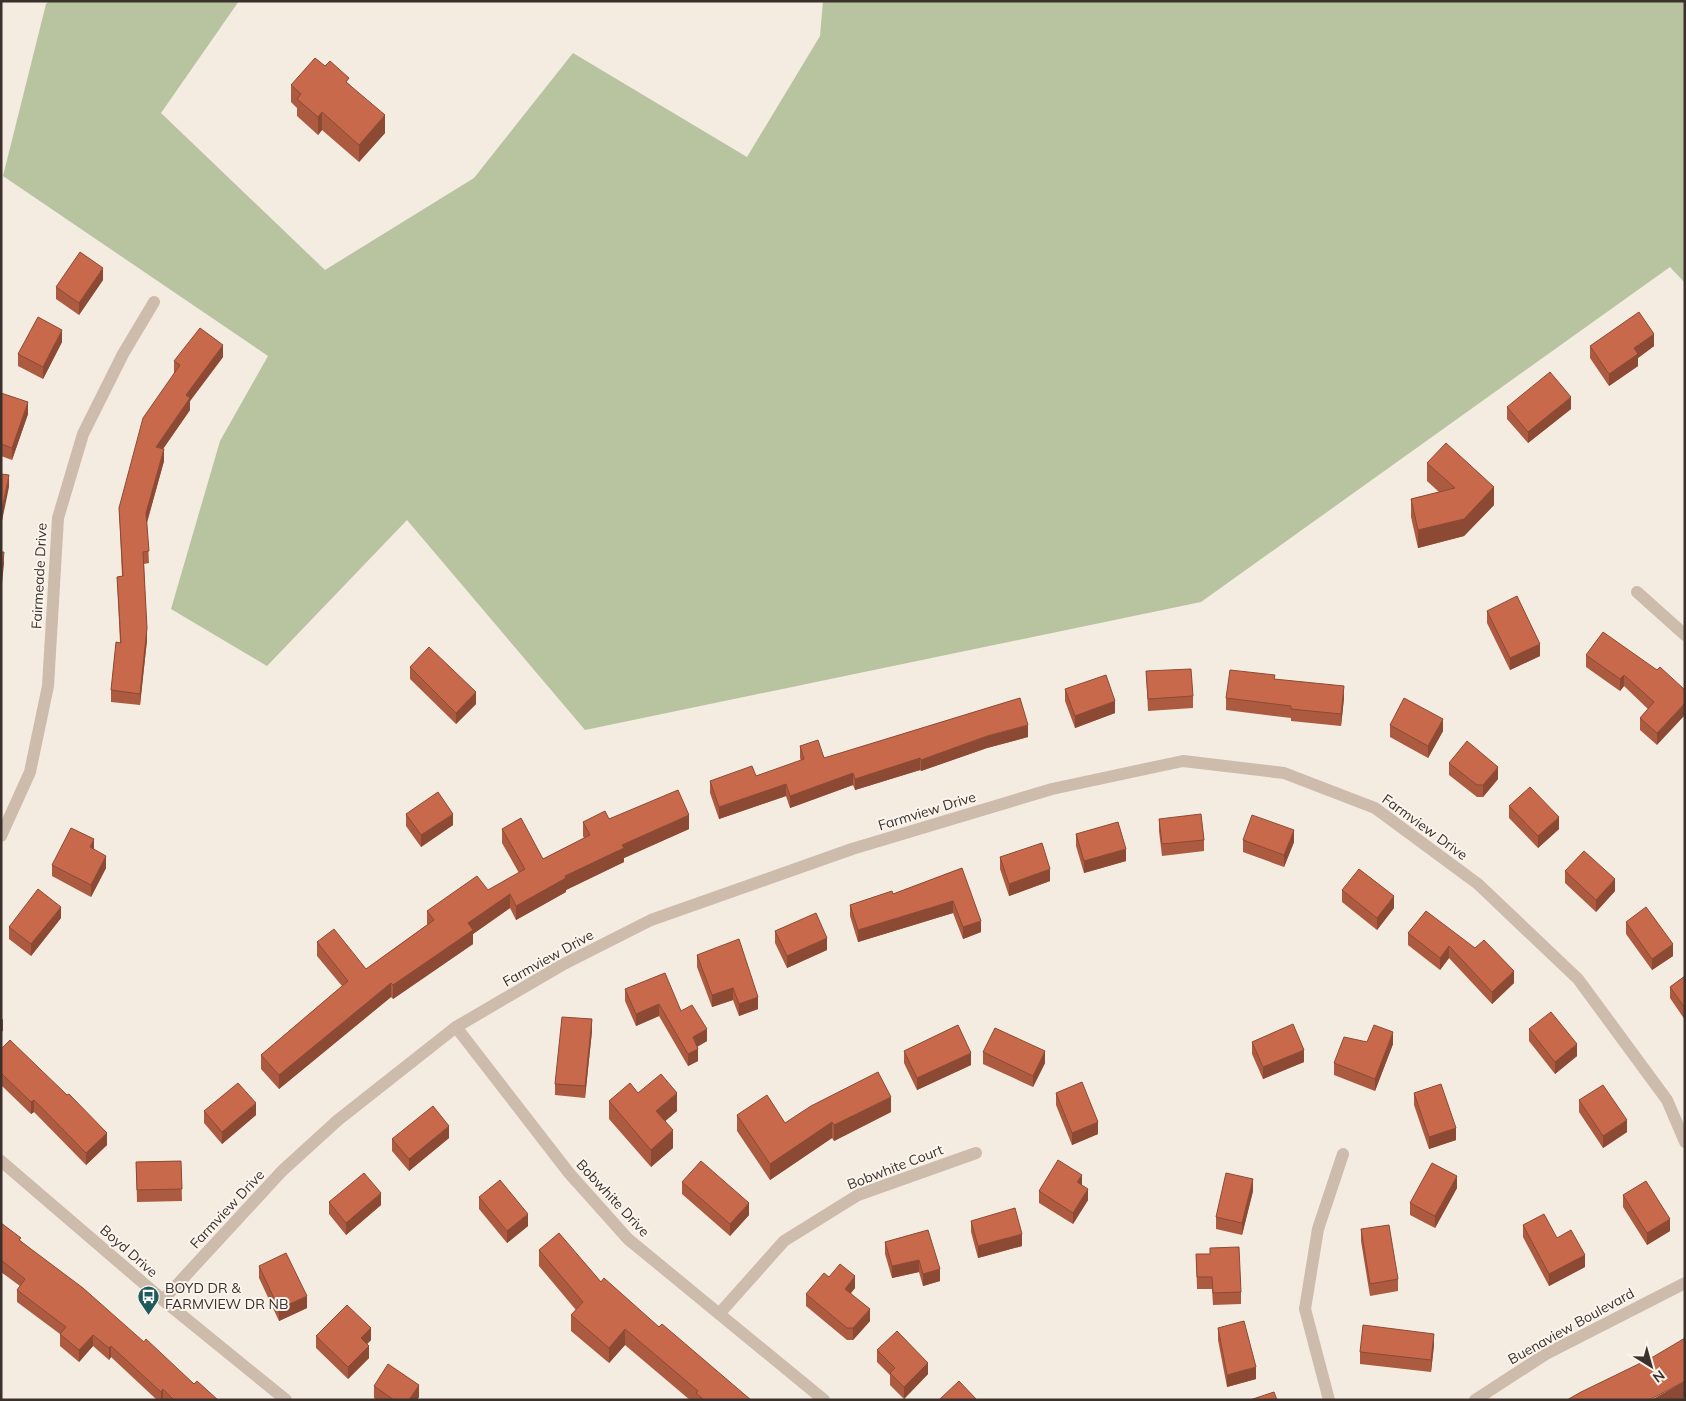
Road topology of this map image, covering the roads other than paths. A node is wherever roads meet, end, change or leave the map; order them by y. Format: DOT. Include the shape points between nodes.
graph roads {
  1 [pos="154,302"];
  2 [pos="1637,592"];
  3 [pos="1685,635"];
  4 [pos="1,836"];
  5 [pos="456,1027"];
  6 [pos="1685,1142"];
  7 [pos="976,1154"];
  8 [pos="1343,1154"];
  9 [pos="1,1161"];
  10 [pos="1685,1282"];
  11 [pos="163,1300"];
  12 [pos="719,1314"];
  13 [pos="286,1400"];
  14 [pos="824,1400"];
  15 [pos="1329,1400"];
  16 [pos="1475,1400"];
  1 -- 4 [label="street, Fairmeade Drive" via="123,354 83,434 58,518 48,686 30,772"];
  2 -- 3 [label="street"];
  5 -- 6 [label="street, Farmview Drive" via="562,964 651,920 852,849 1033,794 1183,761 1284,773 1375,808 1478,884 1578,979 1667,1100"];
  5 -- 11 [label="street, Farmview Drive" via="338,1120 282,1171"];
  5 -- 12 [label="street, Bobwhite Drive" via="568,1173 628,1239"];
  7 -- 12 [label="street, Bobwhite Court" via="858,1195 792,1236"];
  8 -- 15 [label="street" via="1318,1229 1305,1309"];
  9 -- 11 [label="street, Boyd Drive"];
  10 -- 16 [label="street, Buenaview Boulevard" via="1546,1354"];
  11 -- 13 [label="street, Boyd Drive"];
  12 -- 14 [label="street, Bobwhite Drive"];
}
